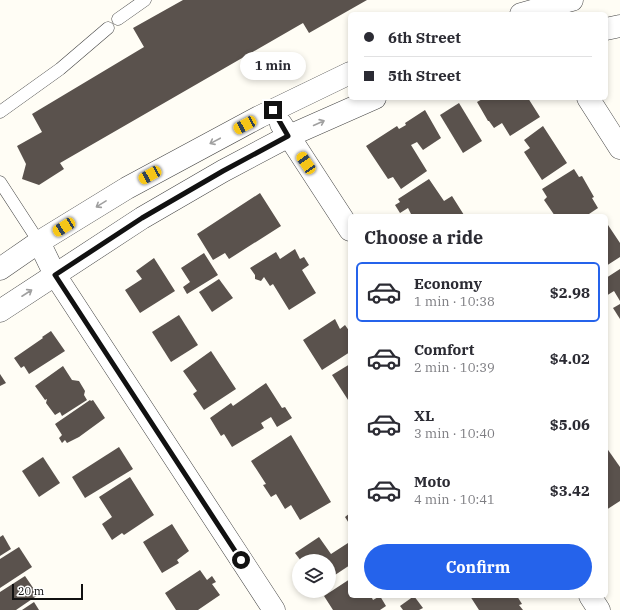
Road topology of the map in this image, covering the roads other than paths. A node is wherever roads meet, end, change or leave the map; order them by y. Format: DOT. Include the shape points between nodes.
graph roads {
  1 [pos="145,0"];
  2 [pos="572,0"];
  3 [pos="545,11"];
  4 [pos="118,19"];
  5 [pos="620,26"];
  6 [pos="108,28"];
  7 [pos="608,29"];
  8 [pos="348,74"];
  9 [pos="370,100"];
  10 [pos="589,100"];
  11 [pos="273,110"];
  12 [pos="0,112"];
  13 [pos="288,136"];
  14 [pos="620,148"];
  15 [pos="162,169"];
  16 [pos="0,182"];
  17 [pos="179,196"];
  18 [pos="348,227"];
  19 [pos="39,242"];
  20 [pos="0,269"];
  21 [pos="55,275"];
  22 [pos="0,310"];
  23 [pos="591,598"];
  24 [pos="266,607"];
  25 [pos="599,610"];
  1 -- 4 [label="lane"];
  2 -- 3 [label="street"];
  5 -- 7 [label="street"];
  6 -- 12 [label="lane" via="60,69"];
  8 -- 11 [label="street"];
  13 -- 9 [label="street, one-way"];
  10 -- 14 [label="street"];
  11 -- 13 [label="street"];
  11 -- 15 [label="street, one-way"];
  13 -- 17 [label="street"];
  13 -- 18 [label="street"];
  15 -- 17 [label="street"];
  15 -- 19 [label="street, one-way"];
  16 -- 19 [label="lane"];
  17 -- 21 [label="street"];
  19 -- 20 [label="street"];
  19 -- 21 [label="street"];
  22 -- 21 [label="street, one-way"];
  21 -- 24 [label="street"];
  23 -- 25 [label="street"];
}
